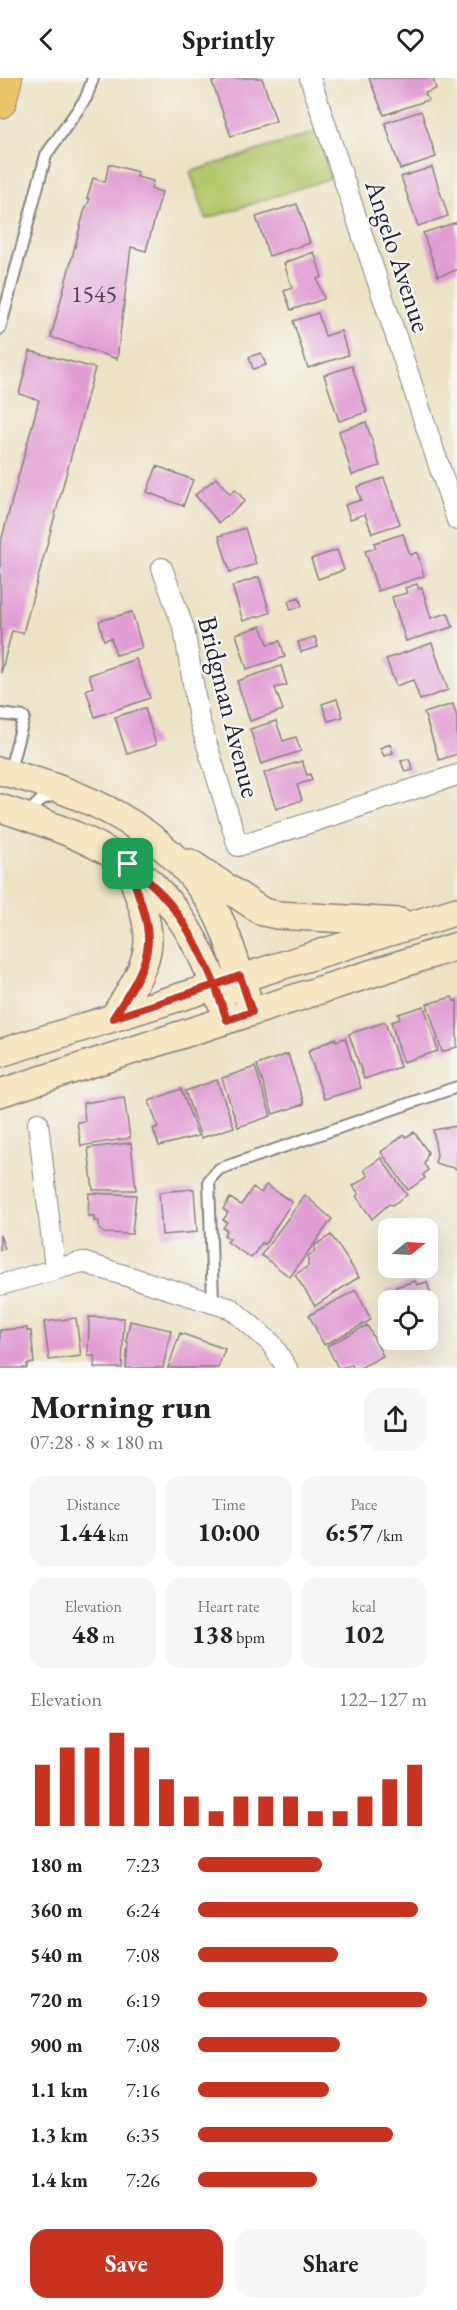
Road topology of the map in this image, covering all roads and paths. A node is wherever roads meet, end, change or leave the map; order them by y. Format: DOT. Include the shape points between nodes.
graph roads {
  1 [pos="6,78"];
  2 [pos="93,78"];
  3 [pos="310,78"];
  4 [pos="0,102"];
  5 [pos="0,329"];
  6 [pos="457,520"];
  7 [pos="162,568"];
  8 [pos="0,714"];
  9 [pos="5,772"];
  10 [pos="457,776"];
  11 [pos="70,792"];
  12 [pos="13,812"];
  13 [pos="159,842"];
  14 [pos="128,864"];
  15 [pos="457,911"];
  16 [pos="420,923"];
  17 [pos="457,946"];
  18 [pos="240,976"];
  19 [pos="215,985"];
  20 [pos="240,1016"];
  21 [pos="113,1018"];
  22 [pos="0,1053"];
  23 [pos="457,1087"];
  24 [pos="0,1093"];
  25 [pos="38,1123"];
  26 [pos="54,1268"];
  27 [pos="0,1285"];
  28 [pos="213,1303"];
  29 [pos="287,1368"];
  1 -- 4 [label="main road"];
  2 -- 5 [label="lane" via="86,98 46,155"];
  3 -- 6 [label="street, Angelo Avenue"];
  7 -- 10 [label="street, Bridgman Avenue" via="184,629 199,719 238,846"];
  8 -- 9 [label="lane" via="24,717"];
  9 -- 11 [label="main road"];
  11 -- 12 [label="lane"];
  11 -- 13 [label="main road" via="100,804"];
  12 -- 14 [label="main road" via="82,837"];
  13 -- 16 [label="main road" via="262,912"];
  13 -- 18 [label="main road" via="210,900"];
  14 -- 19 [label="main road" via="172,904"];
  14 -- 21 [label="main road" via="146,916 148,949 139,979"];
  15 -- 16 [label="main road"];
  16 -- 18 [label="main road"];
  17 -- 20 [label="main road"];
  18 -- 19 [label="main road"];
  18 -- 20 [label="main road"];
  19 -- 20 [label="main road"];
  19 -- 21 [label="main road"];
  20 -- 24 [label="main road"];
  21 -- 22 [label="main road"];
  23 -- 28 [label="lane" via="219,1169 209,1180"];
  25 -- 26 [label="street"];
  26 -- 27 [label="street"];
  26 -- 28 [label="street" via="82,1262"];
  28 -- 29 [label="street" via="232,1309 271,1343"];
}
